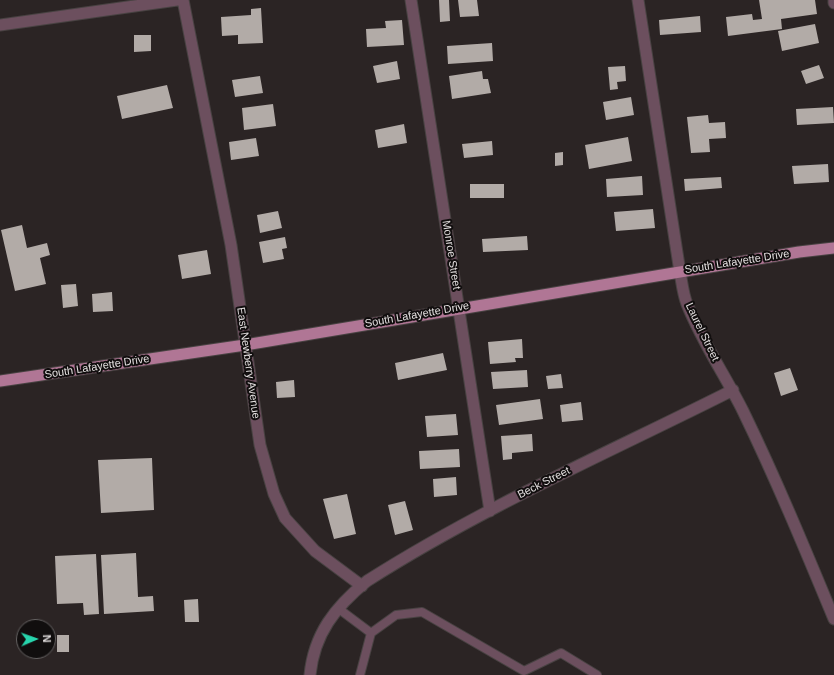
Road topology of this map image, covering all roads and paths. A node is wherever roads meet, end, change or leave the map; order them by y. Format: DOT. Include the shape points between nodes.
graph roads {
  1 [pos="177,0"];
  2 [pos="183,0"];
  3 [pos="411,0"];
  4 [pos="638,0"];
  5 [pos="834,0"];
  6 [pos="834,3"];
  7 [pos="0,25"];
  8 [pos="834,248"];
  9 [pos="680,272"];
  10 [pos="459,308"];
  11 [pos="245,344"];
  12 [pos="0,381"];
  13 [pos="733,390"];
  14 [pos="490,511"];
  15 [pos="362,586"];
  16 [pos="339,609"];
  17 [pos="834,619"];
  18 [pos="371,633"];
  19 [pos="310,675"];
  20 [pos="360,675"];
  21 [pos="597,675"];
  1 -- 7 [label="street"];
  2 -- 11 [label="street, East Newberry Avenue" via="231,245"];
  3 -- 10 [label="street, Monroe Street"];
  4 -- 9 [label="street, Laurel Street"];
  5 -- 6 [label="street"];
  8 -- 9 [label="main road, South Lafayette Drive"];
  9 -- 10 [label="main road, South Lafayette Drive"];
  9 -- 13 [label="street, Laurel Street" via="694,320"];
  10 -- 11 [label="main road, South Lafayette Drive"];
  10 -- 14 [label="street, Monroe Street"];
  11 -- 12 [label="main road, South Lafayette Drive"];
  11 -- 15 [label="street, East Newberry Avenue" via="260,445 278,506 285,518 315,551"];
  13 -- 14 [label="street, Beck Street" via="540,483"];
  13 -- 17 [label="street, Laurel Street" via="795,522"];
  14 -- 15 [label="street, Beck Street" via="391,566"];
  15 -- 16 [label="street"];
  16 -- 18 [label="lane"];
  16 -- 19 [label="street" via="322,631 315,648"];
  18 -- 20 [label="lane"];
  18 -- 21 [label="lane" via="396,615 422,612 524,671 561,653"];
}
